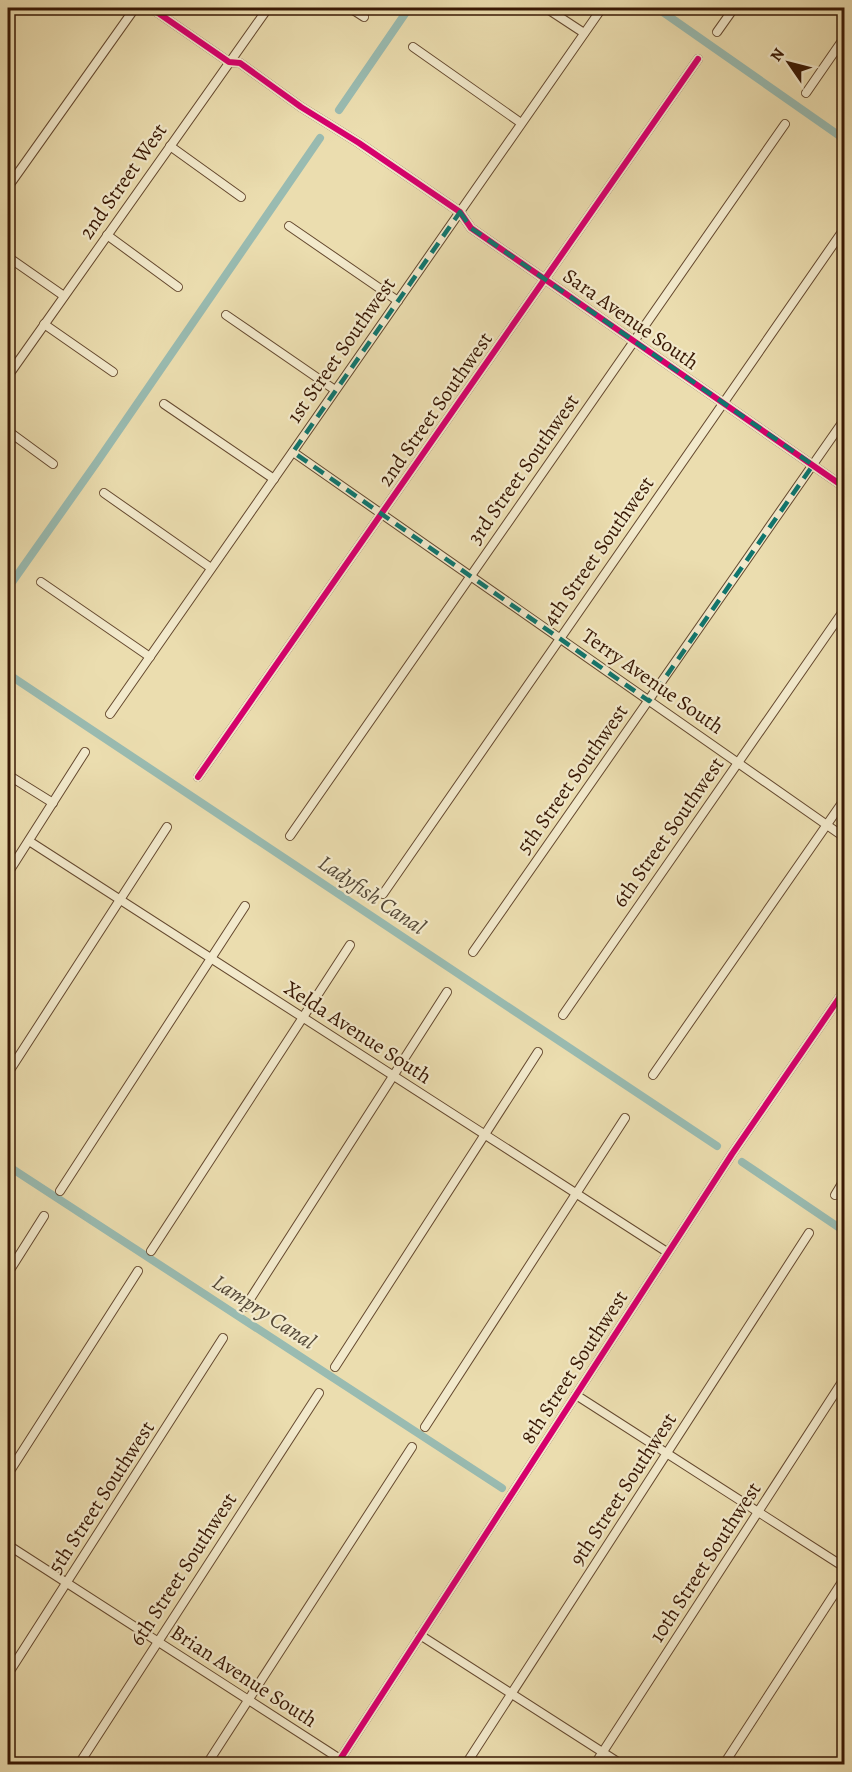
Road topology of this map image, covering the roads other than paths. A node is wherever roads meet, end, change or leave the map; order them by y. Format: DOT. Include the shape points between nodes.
graph roads {
  1 [pos="135,8"];
  2 [pos="151,8"];
  3 [pos="268,8"];
  4 [pos="350,8"];
  5 [pos="546,8"];
  6 [pos="602,8"];
  7 [pos="734,8"];
  8 [pos="364,17"];
  9 [pos="717,32"];
  10 [pos="584,33"];
  11 [pos="844,38"];
  12 [pos="413,47"];
  13 [pos="698,59"];
  14 [pos="229,62"];
  15 [pos="806,93"];
  16 [pos="521,123"];
  17 [pos="785,124"];
  18 [pos="170,146"];
  19 [pos="8,187"];
  20 [pos="241,197"];
  21 [pos="460,212"];
  22 [pos="289,226"];
  23 [pos="844,229"];
  24 [pos="107,235"];
  25 [pos="8,257"];
  26 [pos="545,279"];
  27 [pos="178,287"];
  28 [pos="64,296"];
  29 [pos="398,301"];
  30 [pos="226,315"];
  31 [pos="44,324"];
  32 [pos="634,341"];
  33 [pos="113,372"];
  34 [pos="8,376"];
  35 [pos="335,390"];
  36 [pos="723,403"];
  37 [pos="164,404"];
  38 [pos="844,420"];
  39 [pos="8,431"];
  40 [pos="293,452"];
  41 [pos="53,464"];
  42 [pos="813,465"];
  43 [pos="274,479"];
  44 [pos="844,487"];
  45 [pos="104,493"];
  46 [pos="381,514"];
  47 [pos="211,568"];
  48 [pos="470,576"];
  49 [pos="41,582"];
  50 [pos="844,610"];
  51 [pos="560,638"];
  52 [pos="150,657"];
  53 [pos="649,701"];
  54 [pos="110,714"];
  55 [pos="85,752"];
  56 [pos="738,763"];
  57 [pos="8,775"];
  58 [pos="198,777"];
  59 [pos="844,800"];
  60 [pos="52,803"];
  61 [pos="827,824"];
  62 [pos="167,827"];
  63 [pos="290,836"];
  64 [pos="844,837"];
  65 [pos="28,841"];
  66 [pos="8,873"];
  67 [pos="383,894"];
  68 [pos="120,900"];
  69 [pos="245,906"];
  70 [pos="350,945"];
  71 [pos="473,952"];
  72 [pos="211,958"];
  73 [pos="844,991"];
  74 [pos="447,992"];
  75 [pos="563,1015"];
  76 [pos="303,1017"];
  77 [pos="538,1052"];
  78 [pos="8,1073"];
  79 [pos="653,1075"];
  80 [pos="393,1077"];
  81 [pos="625,1119"];
  82 [pos="484,1135"];
  83 [pos="844,1180"];
  84 [pos="60,1191"];
  85 [pos="576,1194"];
  86 [pos="835,1195"];
  87 [pos="44,1216"];
  88 [pos="809,1233"];
  89 [pos="151,1251"];
  90 [pos="668,1252"];
  91 [pos="138,1271"];
  92 [pos="8,1273"];
  93 [pos="245,1306"];
  94 [pos="223,1338"];
  95 [pos="335,1368"];
  96 [pos="844,1379"];
  97 [pos="319,1392"];
  98 [pos="576,1395"];
  99 [pos="425,1427"];
  100 [pos="412,1448"];
  101 [pos="667,1453"];
  102 [pos="8,1474"];
  103 [pos="759,1512"];
  104 [pos="8,1545"];
  105 [pos="844,1567"];
  106 [pos="844,1579"];
  107 [pos="67,1583"];
  108 [pos="420,1635"];
  109 [pos="158,1641"];
  110 [pos="8,1674"];
  111 [pos="511,1694"];
  112 [pos="249,1701"];
  113 [pos="603,1753"];
  114 [pos="338,1762"];
  115 [pos="79,1764"];
  116 [pos="207,1764"];
  117 [pos="466,1764"];
  118 [pos="595,1764"];
  119 [pos="621,1764"];
  120 [pos="724,1764"];
  1 -- 19 [label="street"];
  2 -- 14 [label="street, Sara Avenue South"];
  3 -- 14 [label="street, 2nd Street West"];
  4 -- 8 [label="street"];
  5 -- 10 [label="street"];
  6 -- 10 [label="street, 1st Street Southwest"];
  7 -- 9 [label="street"];
  10 -- 16 [label="street, 1st Street Southwest"];
  11 -- 15 [label="street"];
  12 -- 16 [label="street"];
  13 -- 26 [label="street, 2nd Street Southwest"];
  14 -- 18 [label="street, 2nd Street West"];
  14 -- 21 [label="street, Sara Avenue South" via="240,63"];
  16 -- 21 [label="street, 1st Street Southwest"];
  17 -- 32 [label="street, 3rd Street Southwest"];
  18 -- 20 [label="street"];
  18 -- 24 [label="street, 2nd Street West"];
  21 -- 26 [label="street, Sara Avenue South" via="471,228"];
  21 -- 29 [label="street, 1st Street Southwest"];
  22 -- 29 [label="street"];
  23 -- 36 [label="street, 4th Street Southwest"];
  24 -- 27 [label="street"];
  24 -- 28 [label="street, 2nd Street West"];
  25 -- 28 [label="street"];
  26 -- 32 [label="street, Sara Avenue South"];
  26 -- 46 [label="street, 2nd Street Southwest"];
  28 -- 31 [label="street, 2nd Street West"];
  29 -- 35 [label="street, 1st Street Southwest"];
  30 -- 35 [label="street"];
  31 -- 33 [label="street"];
  31 -- 34 [label="street, 2nd Street West"];
  32 -- 36 [label="street, Sara Avenue South"];
  32 -- 48 [label="street, 3rd Street Southwest"];
  35 -- 40 [label="street, 1st Street Southwest"];
  36 -- 42 [label="street, Sara Avenue South"];
  36 -- 51 [label="street, 4th Street Southwest"];
  37 -- 43 [label="street"];
  38 -- 42 [label="street, 5th Street Southwest"];
  39 -- 41 [label="street"];
  40 -- 43 [label="street, 1st Street Southwest"];
  40 -- 46 [label="street, Terry Avenue South"];
  42 -- 44 [label="street, Sara Avenue South"];
  42 -- 53 [label="street, 5th Street Southwest"];
  43 -- 47 [label="street, 1st Street Southwest"];
  45 -- 47 [label="street"];
  46 -- 48 [label="street, Terry Avenue South"];
  46 -- 58 [label="street, 2nd Street Southwest"];
  47 -- 52 [label="street, 1st Street Southwest"];
  48 -- 51 [label="street, Terry Avenue South"];
  48 -- 63 [label="street, 3rd Street Southwest"];
  49 -- 52 [label="street"];
  50 -- 56 [label="street, 6th Street Southwest"];
  51 -- 53 [label="street, Terry Avenue South"];
  51 -- 67 [label="street, 4th Street Southwest"];
  52 -- 54 [label="street, 1st Street Southwest"];
  53 -- 56 [label="street, Terry Avenue South"];
  53 -- 71 [label="street, 5th Street Southwest"];
  55 -- 60 [label="street"];
  56 -- 61 [label="street, Terry Avenue South"];
  56 -- 75 [label="street, 6th Street Southwest"];
  57 -- 60 [label="street"];
  59 -- 61 [label="street"];
  60 -- 65 [label="street"];
  61 -- 64 [label="street, Terry Avenue South"];
  61 -- 79 [label="street"];
  62 -- 68 [label="street"];
  65 -- 66 [label="street"];
  65 -- 68 [label="street, Xelda Avenue South"];
  68 -- 72 [label="street, Xelda Avenue South"];
  68 -- 78 [label="street"];
  69 -- 72 [label="street"];
  70 -- 76 [label="street"];
  72 -- 76 [label="street, Xelda Avenue South"];
  72 -- 84 [label="street"];
  73 -- 90 [label="street, 8th Street Southwest"];
  74 -- 80 [label="street"];
  76 -- 80 [label="street, Xelda Avenue South"];
  76 -- 89 [label="street"];
  77 -- 82 [label="street"];
  80 -- 82 [label="street, Xelda Avenue South"];
  80 -- 93 [label="street"];
  81 -- 85 [label="street"];
  82 -- 85 [label="street, Xelda Avenue South"];
  82 -- 95 [label="street"];
  83 -- 86 [label="street"];
  85 -- 90 [label="street, Xelda Avenue South"];
  85 -- 99 [label="street"];
  87 -- 92 [label="street"];
  88 -- 101 [label="street, 9th Street Southwest"];
  90 -- 98 [label="street, 8th Street Southwest"];
  91 -- 102 [label="street"];
  94 -- 107 [label="street, 5th Street Southwest"];
  96 -- 103 [label="street, 10th Street Southwest"];
  97 -- 109 [label="street, 6th Street Southwest"];
  98 -- 101 [label="street"];
  98 -- 108 [label="street, 8th Street Southwest"];
  100 -- 112 [label="street"];
  101 -- 103 [label="street"];
  101 -- 111 [label="street, 9th Street Southwest"];
  103 -- 105 [label="street"];
  103 -- 113 [label="street, 10th Street Southwest"];
  104 -- 107 [label="street, Brian Avenue South"];
  106 -- 120 [label="street"];
  107 -- 109 [label="street, Brian Avenue South"];
  107 -- 110 [label="street, 5th Street Southwest"];
  108 -- 111 [label="street"];
  108 -- 114 [label="street, 8th Street Southwest"];
  109 -- 112 [label="street, Brian Avenue South"];
  109 -- 115 [label="street, 6th Street Southwest"];
  111 -- 113 [label="street"];
  111 -- 117 [label="street, 9th Street Southwest"];
  112 -- 114 [label="street, Brian Avenue South"];
  112 -- 116 [label="street"];
  113 -- 118 [label="street, 10th Street Southwest"];
  113 -- 119 [label="street"];
}
